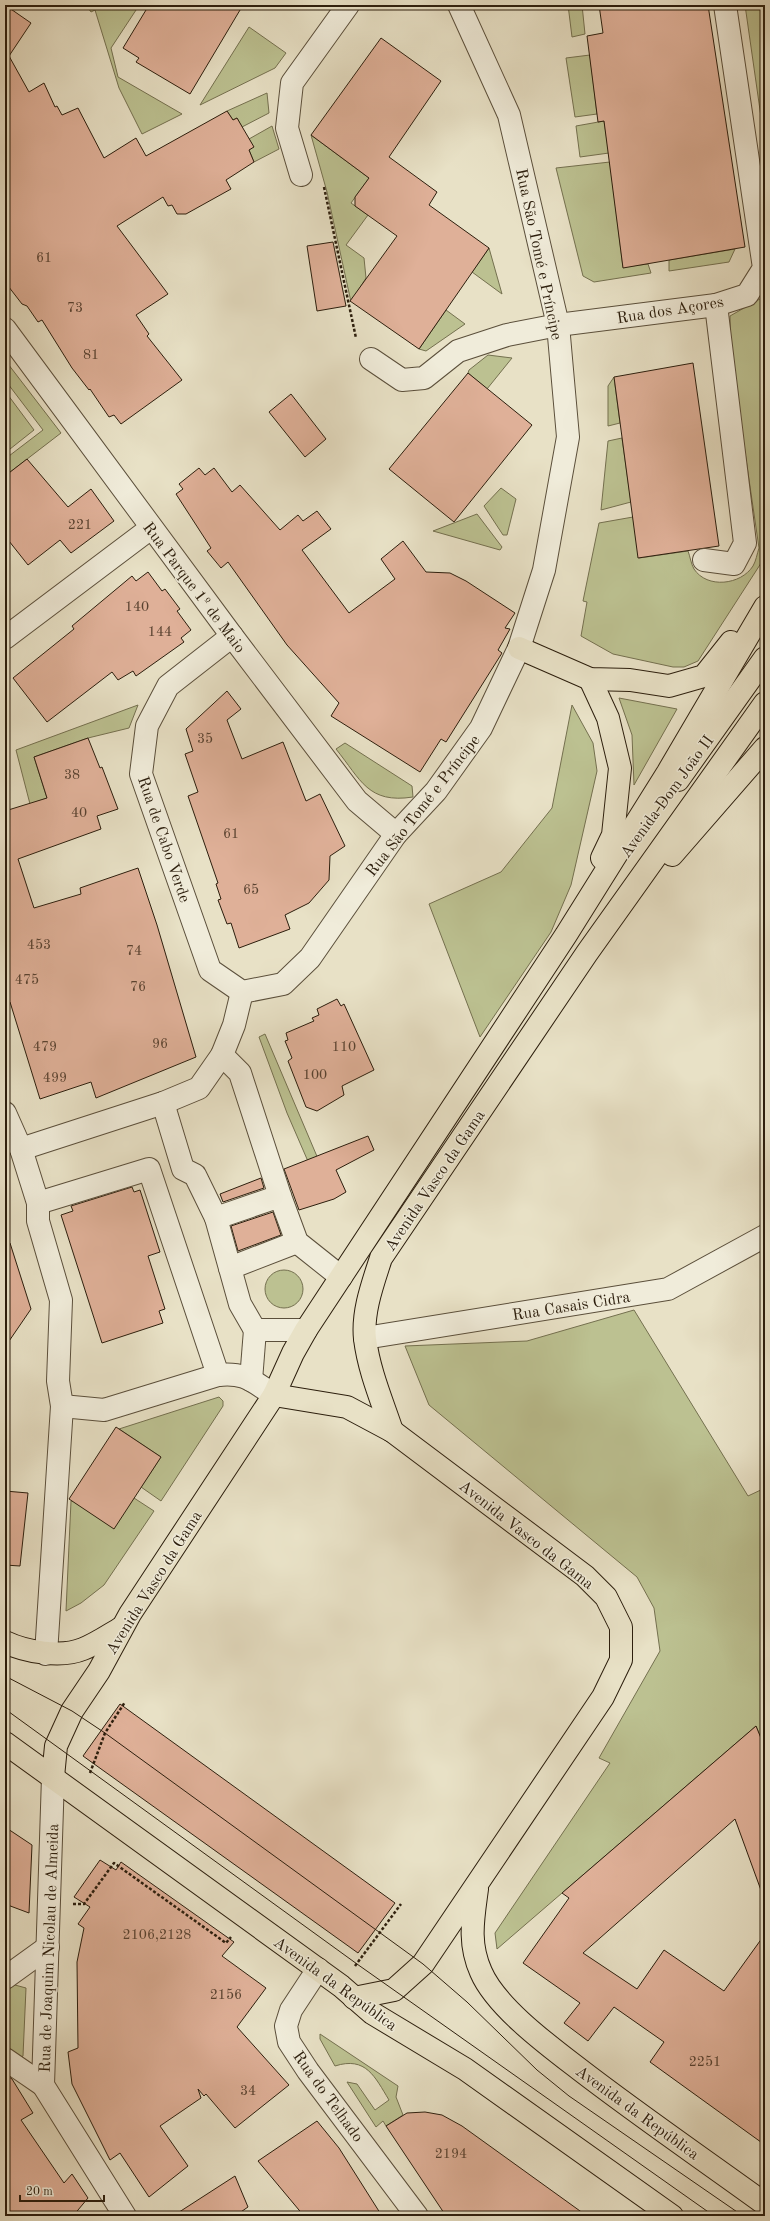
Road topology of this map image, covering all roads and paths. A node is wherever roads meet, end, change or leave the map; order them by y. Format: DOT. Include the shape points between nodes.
graph roads {
  1 [pos="348,5"];
  2 [pos="459,5"];
  3 [pos="725,5"];
  4 [pos="301,175"];
  5 [pos="716,305"];
  6 [pos="558,325"];
  7 [pos="5,329"];
  8 [pos="371,359"];
  9 [pos="151,528"];
  10 [pos="704,560"];
  11 [pos="765,598"];
  12 [pos="765,607"];
  13 [pos="232,636"];
  14 [pos="5,638"];
  15 [pos="519,648"];
  16 [pos="765,658"];
  17 [pos="590,679"];
  18 [pos="765,702"];
  19 [pos="765,748"];
  20 [pos="396,834"];
  21 [pos="566,935"];
  22 [pos="587,953"];
  23 [pos="242,992"];
  24 [pos="222,1055"];
  25 [pos="163,1104"];
  26 [pos="5,1113"];
  27 [pos="21,1149"];
  28 [pos="280,1196"];
  29 [pos="38,1203"];
  30 [pos="216,1218"];
  31 [pos="765,1236"];
  32 [pos="297,1242"];
  33 [pos="230,1268"];
  34 [pos="341,1277"];
  35 [pos="255,1330"];
  36 [pos="306,1330"];
  37 [pos="365,1338"];
  38 [pos="218,1375"];
  39 [pos="251,1380"];
  40 [pos="274,1395"];
  41 [pos="62,1406"];
  42 [pos="392,1431"];
  43 [pos="121,1628"];
  44 [pos="5,1642"];
  45 [pos="46,1654"];
  46 [pos="125,1702"];
  47 [pos="5,1743"];
  48 [pos="53,1777"];
  49 [pos="89,1777"];
  50 [pos="477,1884"];
  51 [pos="84,1904"];
  52 [pos="401,1904"];
  53 [pos="229,1939"];
  54 [pos="48,1947"];
  55 [pos="318,1969"];
  56 [pos="351,1971"];
  57 [pos="5,1978"];
  58 [pos="354,1998"];
  59 [pos="5,2059"];
  60 [pos="43,2085"];
  61 [pos="765,2204"];
  62 [pos="125,2216"];
  63 [pos="417,2216"];
  64 [pos="672,2216"];
  1 -- 4 [label="street" via="292,83 287,128"];
  2 -- 6 [label="street, Rua São Tomé e Príncipe" via="509,115"];
  3 -- 5 [label="street, Rua dos Açores" via="764,268 747,295"];
  4 -- 8 [label="path" via="324,187 357,345"];
  5 -- 6 [label="street, Rua dos Açores"];
  5 -- 10 [label="street" via="745,543 734,564"];
  6 -- 8 [label="street, Rua dos Açores" via="507,335 458,351 424,378 402,380"];
  6 -- 15 [label="street, Rua São Tomé e Príncipe" via="568,437 544,570"];
  7 -- 9 [label="street, Rua Parque 1º de Maio"];
  9 -- 13 [label="street, Rua Parque 1º de Maio"];
  9 -- 14 [label="street"];
  11 -- 17 [label="main road" via="704,676 669,686 630,680"];
  12 -- 21 [label="main road" via="668,772"];
  13 -- 20 [label="street, Rua Parque 1º de Maio" via="357,801"];
  13 -- 23 [label="street, Rua de Cabo Verde" via="168,686 147,726 141,774 210,970"];
  15 -- 17 [label="main road"];
  15 -- 20 [label="street, Rua São Tomé e Príncipe" via="481,728 436,791"];
  16 -- 21 [label="main road, Avenida Dom João II"];
  17 -- 21 [label="main road" via="608,718 620,768 613,835"];
  18 -- 22 [label="main road, Avenida Dom João II"];
  19 -- 22 [label="main road"];
  20 -- 23 [label="street, Rua São Tomé e Príncipe" via="310,958 283,984"];
  21 -- 34 [label="main road, Avenida Vasco da Gama"];
  22 -- 37 [label="main road, Avenida Vasco da Gama" via="382,1258 368,1299"];
  23 -- 24 [label="street" via="234,1024"];
  24 -- 25 [label="street" via="198,1088"];
  24 -- 28 [label="street" via="240,1074"];
  25 -- 27 [label="street"];
  25 -- 30 [label="street" via="183,1169 195,1175"];
  26 -- 27 [label="street"];
  27 -- 29 [label="street"];
  28 -- 30 [label="street"];
  28 -- 32 [label="street"];
  29 -- 38 [label="street" via="149,1169"];
  29 -- 41 [label="street" via="38,1221 61,1300 58,1381"];
  30 -- 33 [label="street"];
  31 -- 37 [label="street, Rua Casais Cidra" via="668,1289"];
  32 -- 33 [label="street"];
  32 -- 34 [label="street"];
  33 -- 35 [label="street" via="240,1304"];
  34 -- 36 [label="main road, Avenida Vasco da Gama"];
  35 -- 36 [label="street"];
  35 -- 39 [label="street"];
  36 -- 40 [label="main road, Avenida Vasco da Gama"];
  37 -- 42 [label="main road, Avenida Vasco da Gama" via="374,1380"];
  38 -- 39 [label="street" via="235,1373"];
  38 -- 41 [label="street" via="104,1410"];
  39 -- 40 [label="street"];
  40 -- 42 [label="main road, Avenida Vasco da Gama" via="347,1407"];
  40 -- 43 [label="main road, Avenida Vasco da Gama"];
  41 -- 45 [label="street"];
  42 -- 50 [label="main road, Avenida Vasco da Gama" via="585,1576 606,1597 621,1627 621,1660 603,1697"];
  43 -- 45 [label="main road" via="82,1650"];
  43 -- 48 [label="main road, Avenida Vasco da Gama" via="99,1672 72,1711 56,1746"];
  44 -- 45 [label="main road" via="16,1648"];
  46 -- 49 [label="path" via="105,1733"];
  47 -- 48 [label="main road, Avenida da República"];
  48 -- 54 [label="street, Rua de Joaquim Nicolau de Almeida"];
  48 -- 55 [label="main road, Avenida da República"];
  50 -- 58 [label="main road, Avenida Vasco da Gama" via="423,1964 394,1990"];
  50 -- 61 [label="main road, Avenida da República" via="471,1934 474,1953 481,1973 509,2010 534,2034 595,2081"];
  51 -- 53 [label="path" via="114,1863 226,1942"];
  52 -- 56 [label="path"];
  54 -- 57 [label="street"];
  54 -- 60 [label="street, Rua de Joaquim Nicolau de Almeida"];
  55 -- 58 [label="main road, Avenida da República"];
  55 -- 63 [label="street, Rua do Telhado" via="291,2010 286,2026 289,2042"];
  58 -- 64 [label="main road, Avenida da República" via="372,2013 465,2069"];
  59 -- 60 [label="street"];
  60 -- 62 [label="street, Rua de Joaquim Nicolau de Almeida"];
}
